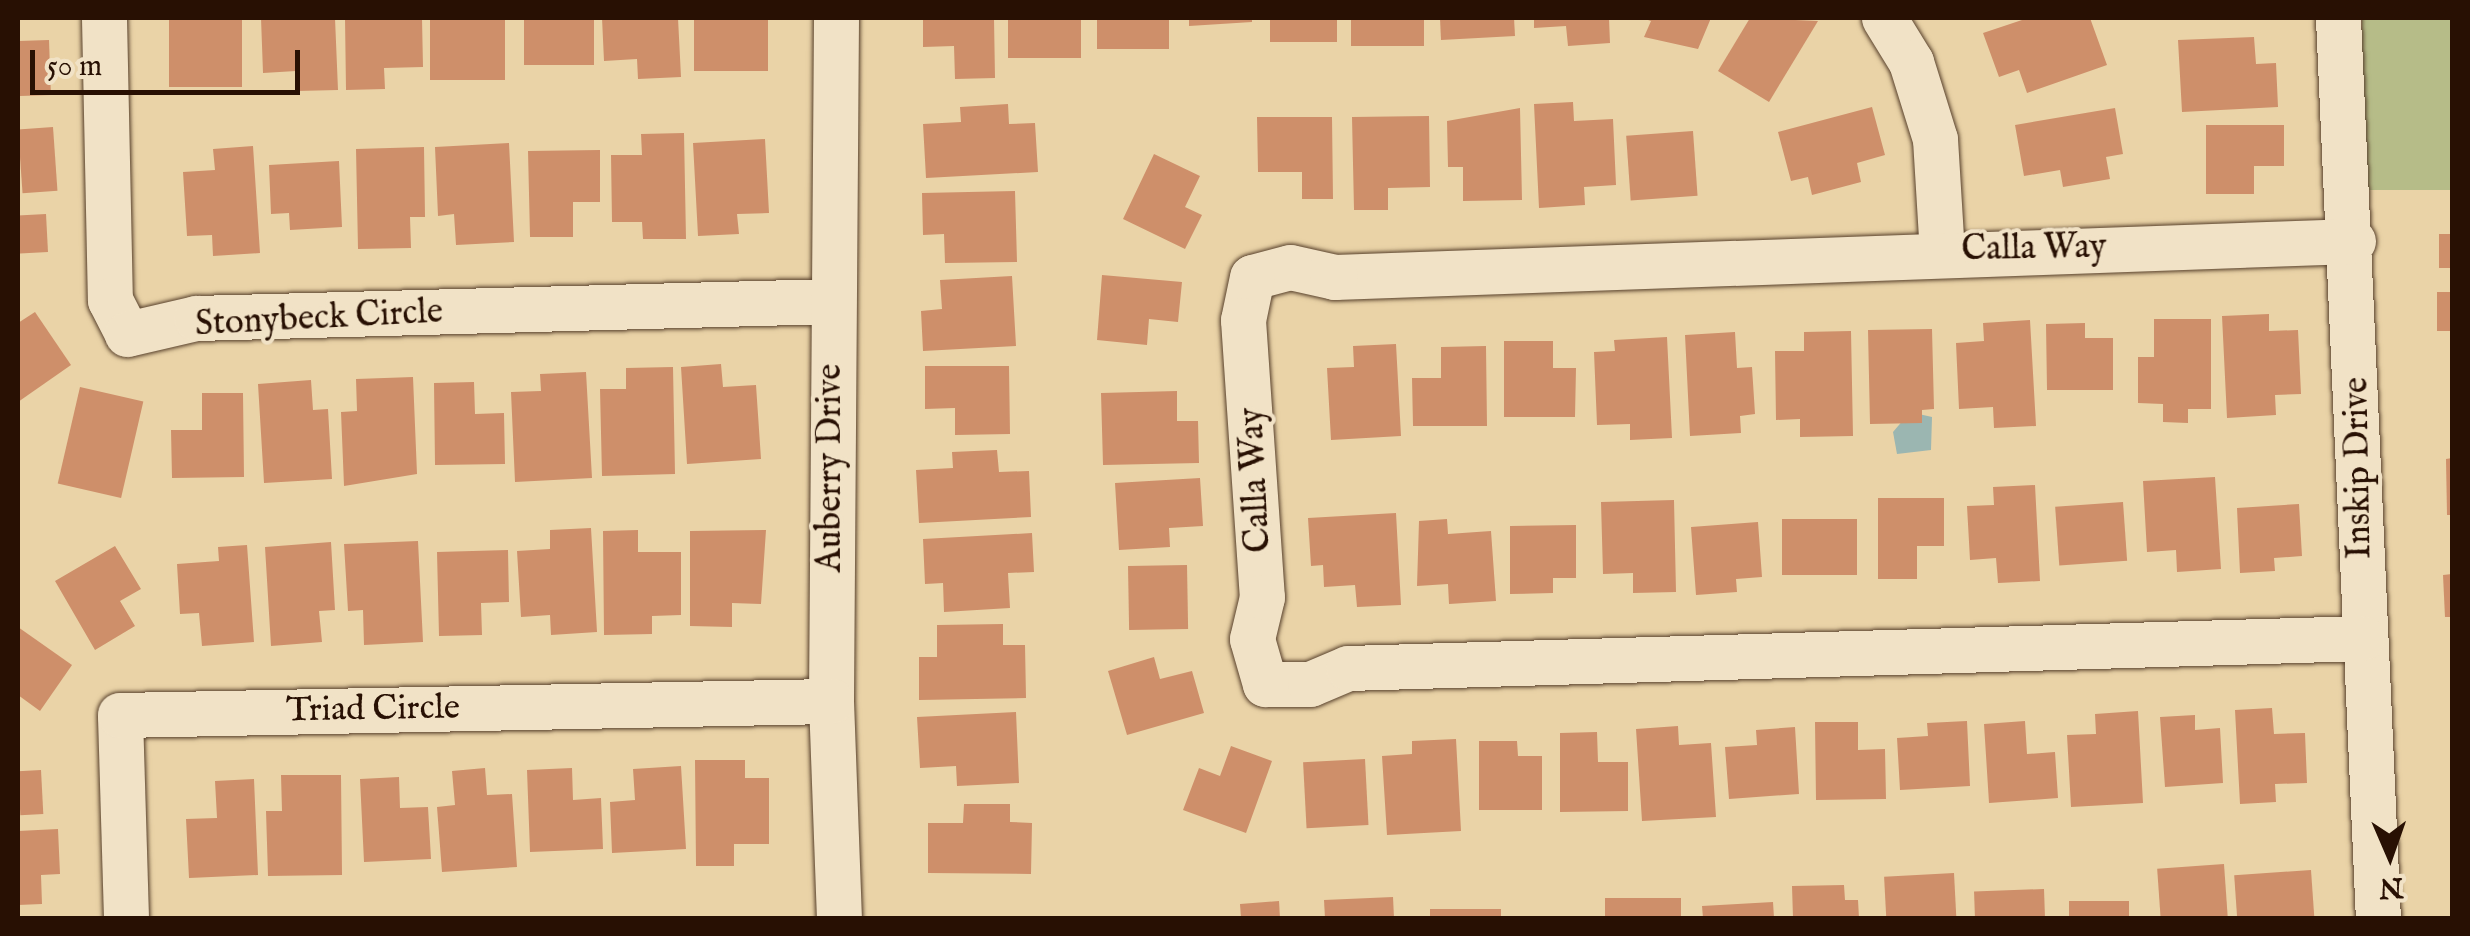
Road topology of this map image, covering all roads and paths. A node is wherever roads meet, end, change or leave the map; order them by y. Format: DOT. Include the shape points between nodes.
graph roads {
  1 [pos="104,18"];
  2 [pos="836,18"];
  3 [pos="1884,18"];
  4 [pos="2338,18"];
  5 [pos="2353,242"];
  6 [pos="1942,252"];
  7 [pos="832,300"];
  8 [pos="2362,638"];
  9 [pos="830,700"];
  10 [pos="126,918"];
  11 [pos="839,918"];
  12 [pos="2378,918"];
  1 -- 7 [label="street, Stonybeck Circle" via="110,300 127,334 196,318"];
  2 -- 7 [label="street, Auberry Drive"];
  3 -- 6 [label="street" via="1911,62 1935,139"];
  4 -- 5 [label="street, Inskip Drive"];
  5 -- 6 [label="street, Calla Way"];
  5 -- 8 [label="street, Inskip Drive"];
  6 -- 8 [label="street, Calla Way" via="1335,277 1290,267 1252,277 1243,320 1262,597 1252,638 1265,684 1310,684 1348,668"];
  7 -- 9 [label="street, Auberry Drive"];
  8 -- 12 [label="street, Inskip Drive"];
  9 -- 10 [label="street, Triad Circle" via="120,714"];
  9 -- 11 [label="street, Auberry Drive"];
}
